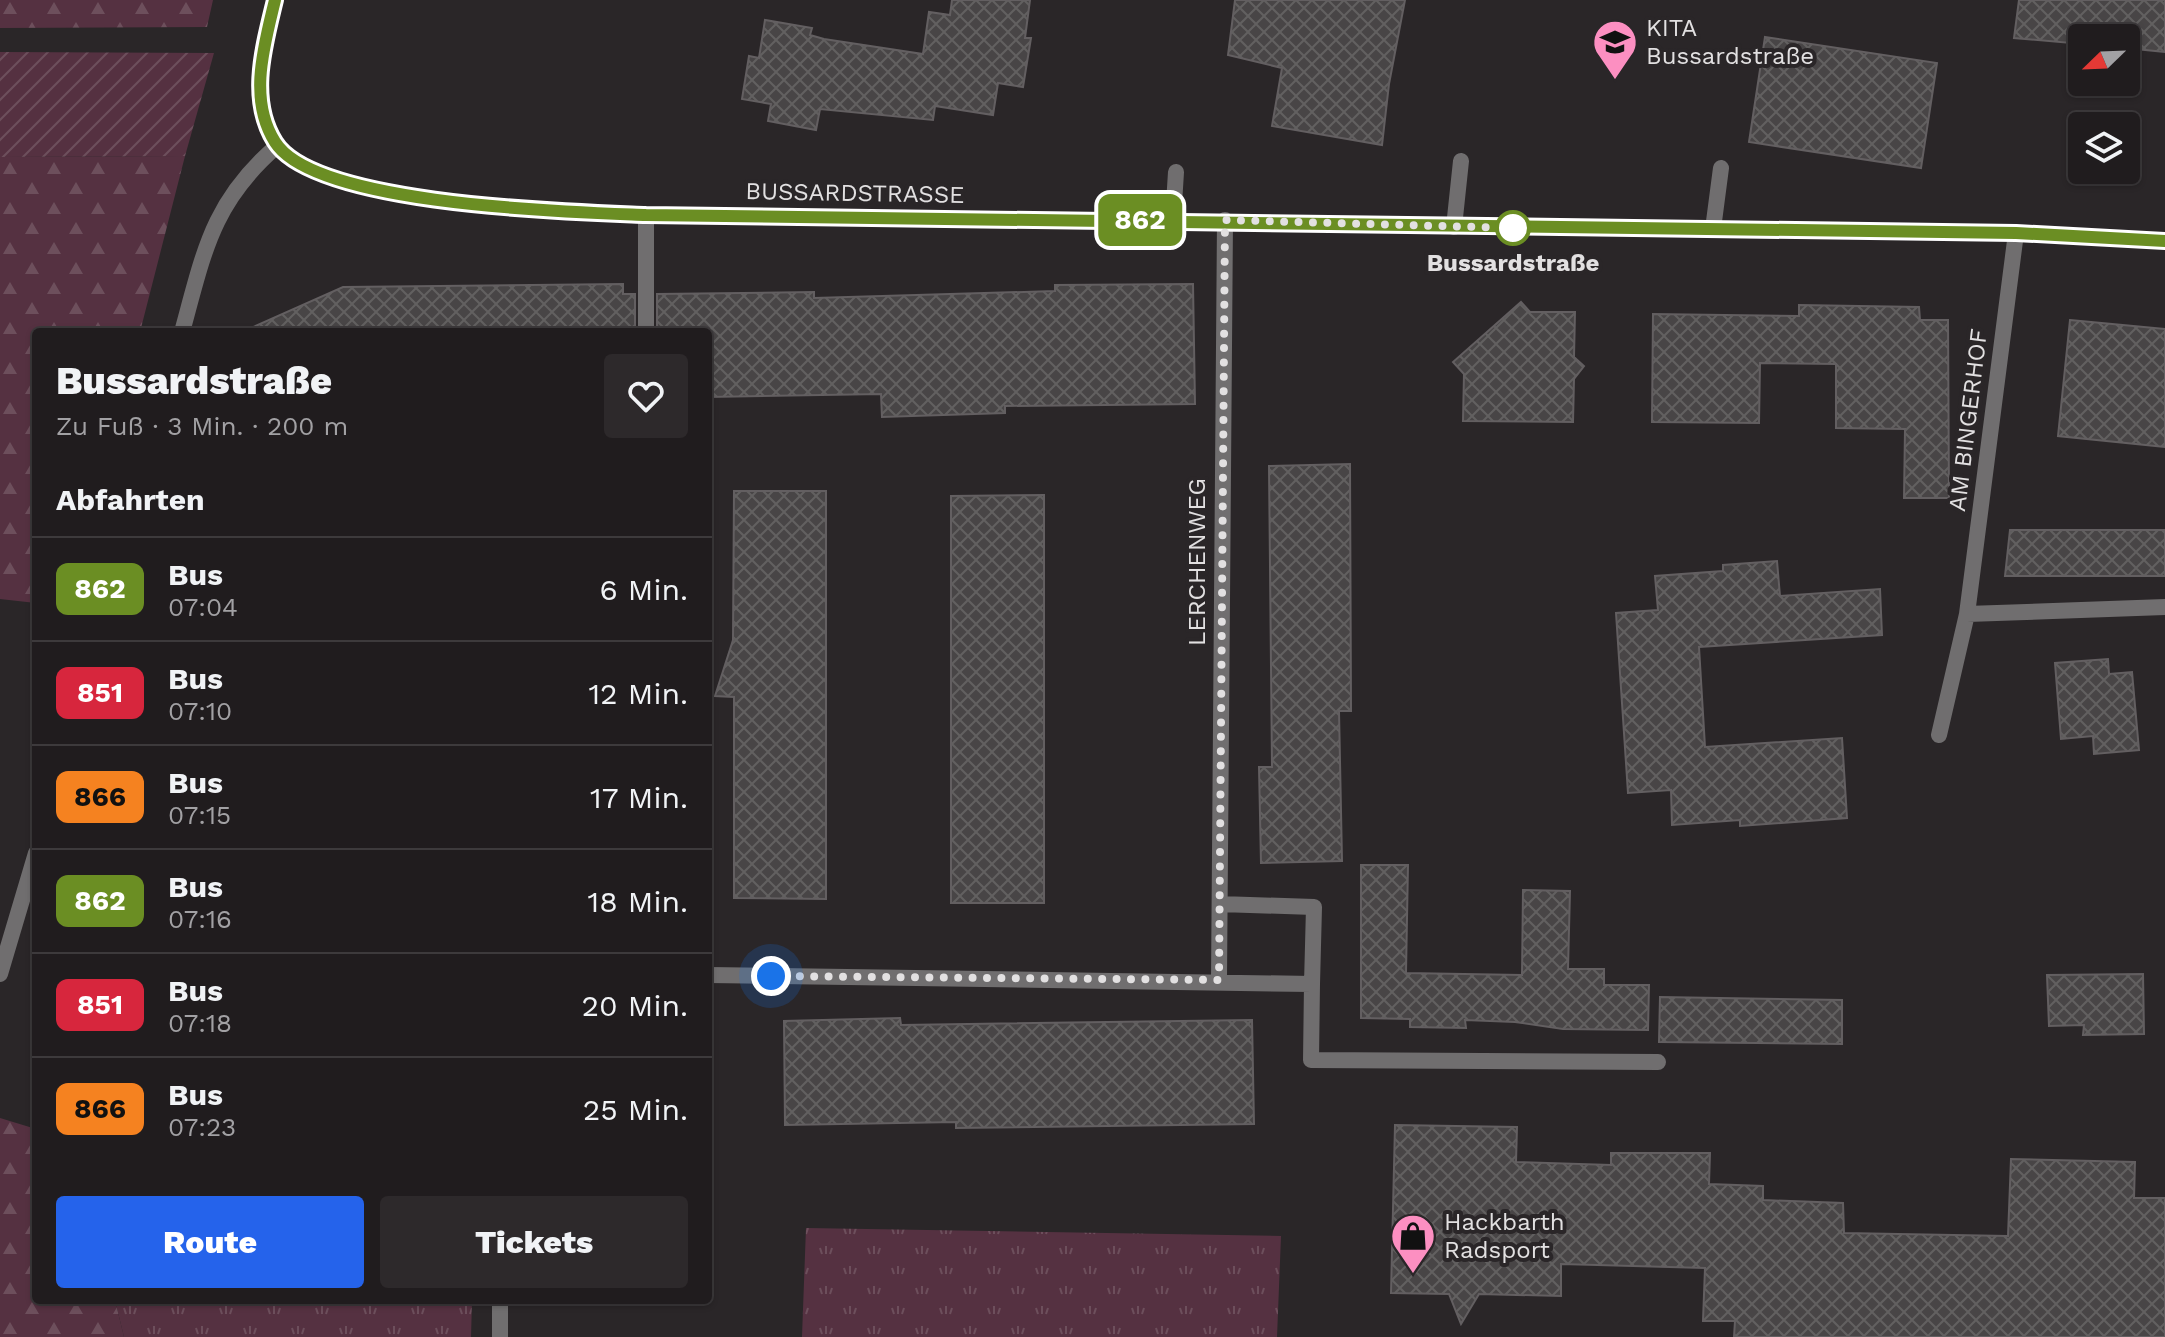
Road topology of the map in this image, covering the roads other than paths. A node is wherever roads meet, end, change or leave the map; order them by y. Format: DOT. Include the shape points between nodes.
graph roads {
  1 [pos="275,0"];
  2 [pos="277,146"];
  3 [pos="1461,161"];
  4 [pos="1721,168"];
  5 [pos="1176,172"];
  6 [pos="646,215"];
  7 [pos="1173,220"];
  8 [pos="1225,220"];
  9 [pos="1454,227"];
  10 [pos="1713,229"];
  11 [pos="2016,233"];
  12 [pos="2165,241"];
  13 [pos="183,328"];
  14 [pos="646,328"];
  15 [pos="2165,607"];
  16 [pos="1967,614"];
  17 [pos="1939,735"];
  18 [pos="32,866"];
  19 [pos="1220,904"];
  20 [pos="0,974"];
  21 [pos="712,975"];
  22 [pos="1219,980"];
  23 [pos="1312,984"];
  24 [pos="1658,1062"];
  25 [pos="500,1304"];
  26 [pos="500,1337"];
  1 -- 2 [label="street" via="261,73 261,103"];
  2 -- 6 [label="street, BUSSARDSTRASSE" via="314,170 422,197 527,210"];
  2 -- 13 [label="street" via="223,205"];
  3 -- 9 [label="street"];
  4 -- 10 [label="street"];
  5 -- 7 [label="street"];
  6 -- 7 [label="street, BUSSARDSTRASSE"];
  6 -- 14 [label="street"];
  7 -- 8 [label="street, BUSSARDSTRASSE"];
  8 -- 9 [label="street, BUSSARDSTRASSE"];
  8 -- 19 [label="street, LERCHENWEG"];
  9 -- 10 [label="street, BUSSARDSTRASSE"];
  10 -- 11 [label="street, BUSSARDSTRASSE"];
  11 -- 12 [label="street, BUSSARDSTRASSE"];
  11 -- 16 [label="street, AM BINGERHOF"];
  15 -- 16 [label="street"];
  16 -- 17 [label="street, AM BINGERHOF"];
  18 -- 20 [label="street"];
  19 -- 22 [label="street, LERCHENWEG"];
  19 -- 23 [label="street" via="1314,907"];
  21 -- 22 [label="street"];
  22 -- 23 [label="street"];
  23 -- 24 [label="street" via="1311,1060"];
  25 -- 26 [label="street"];
}
